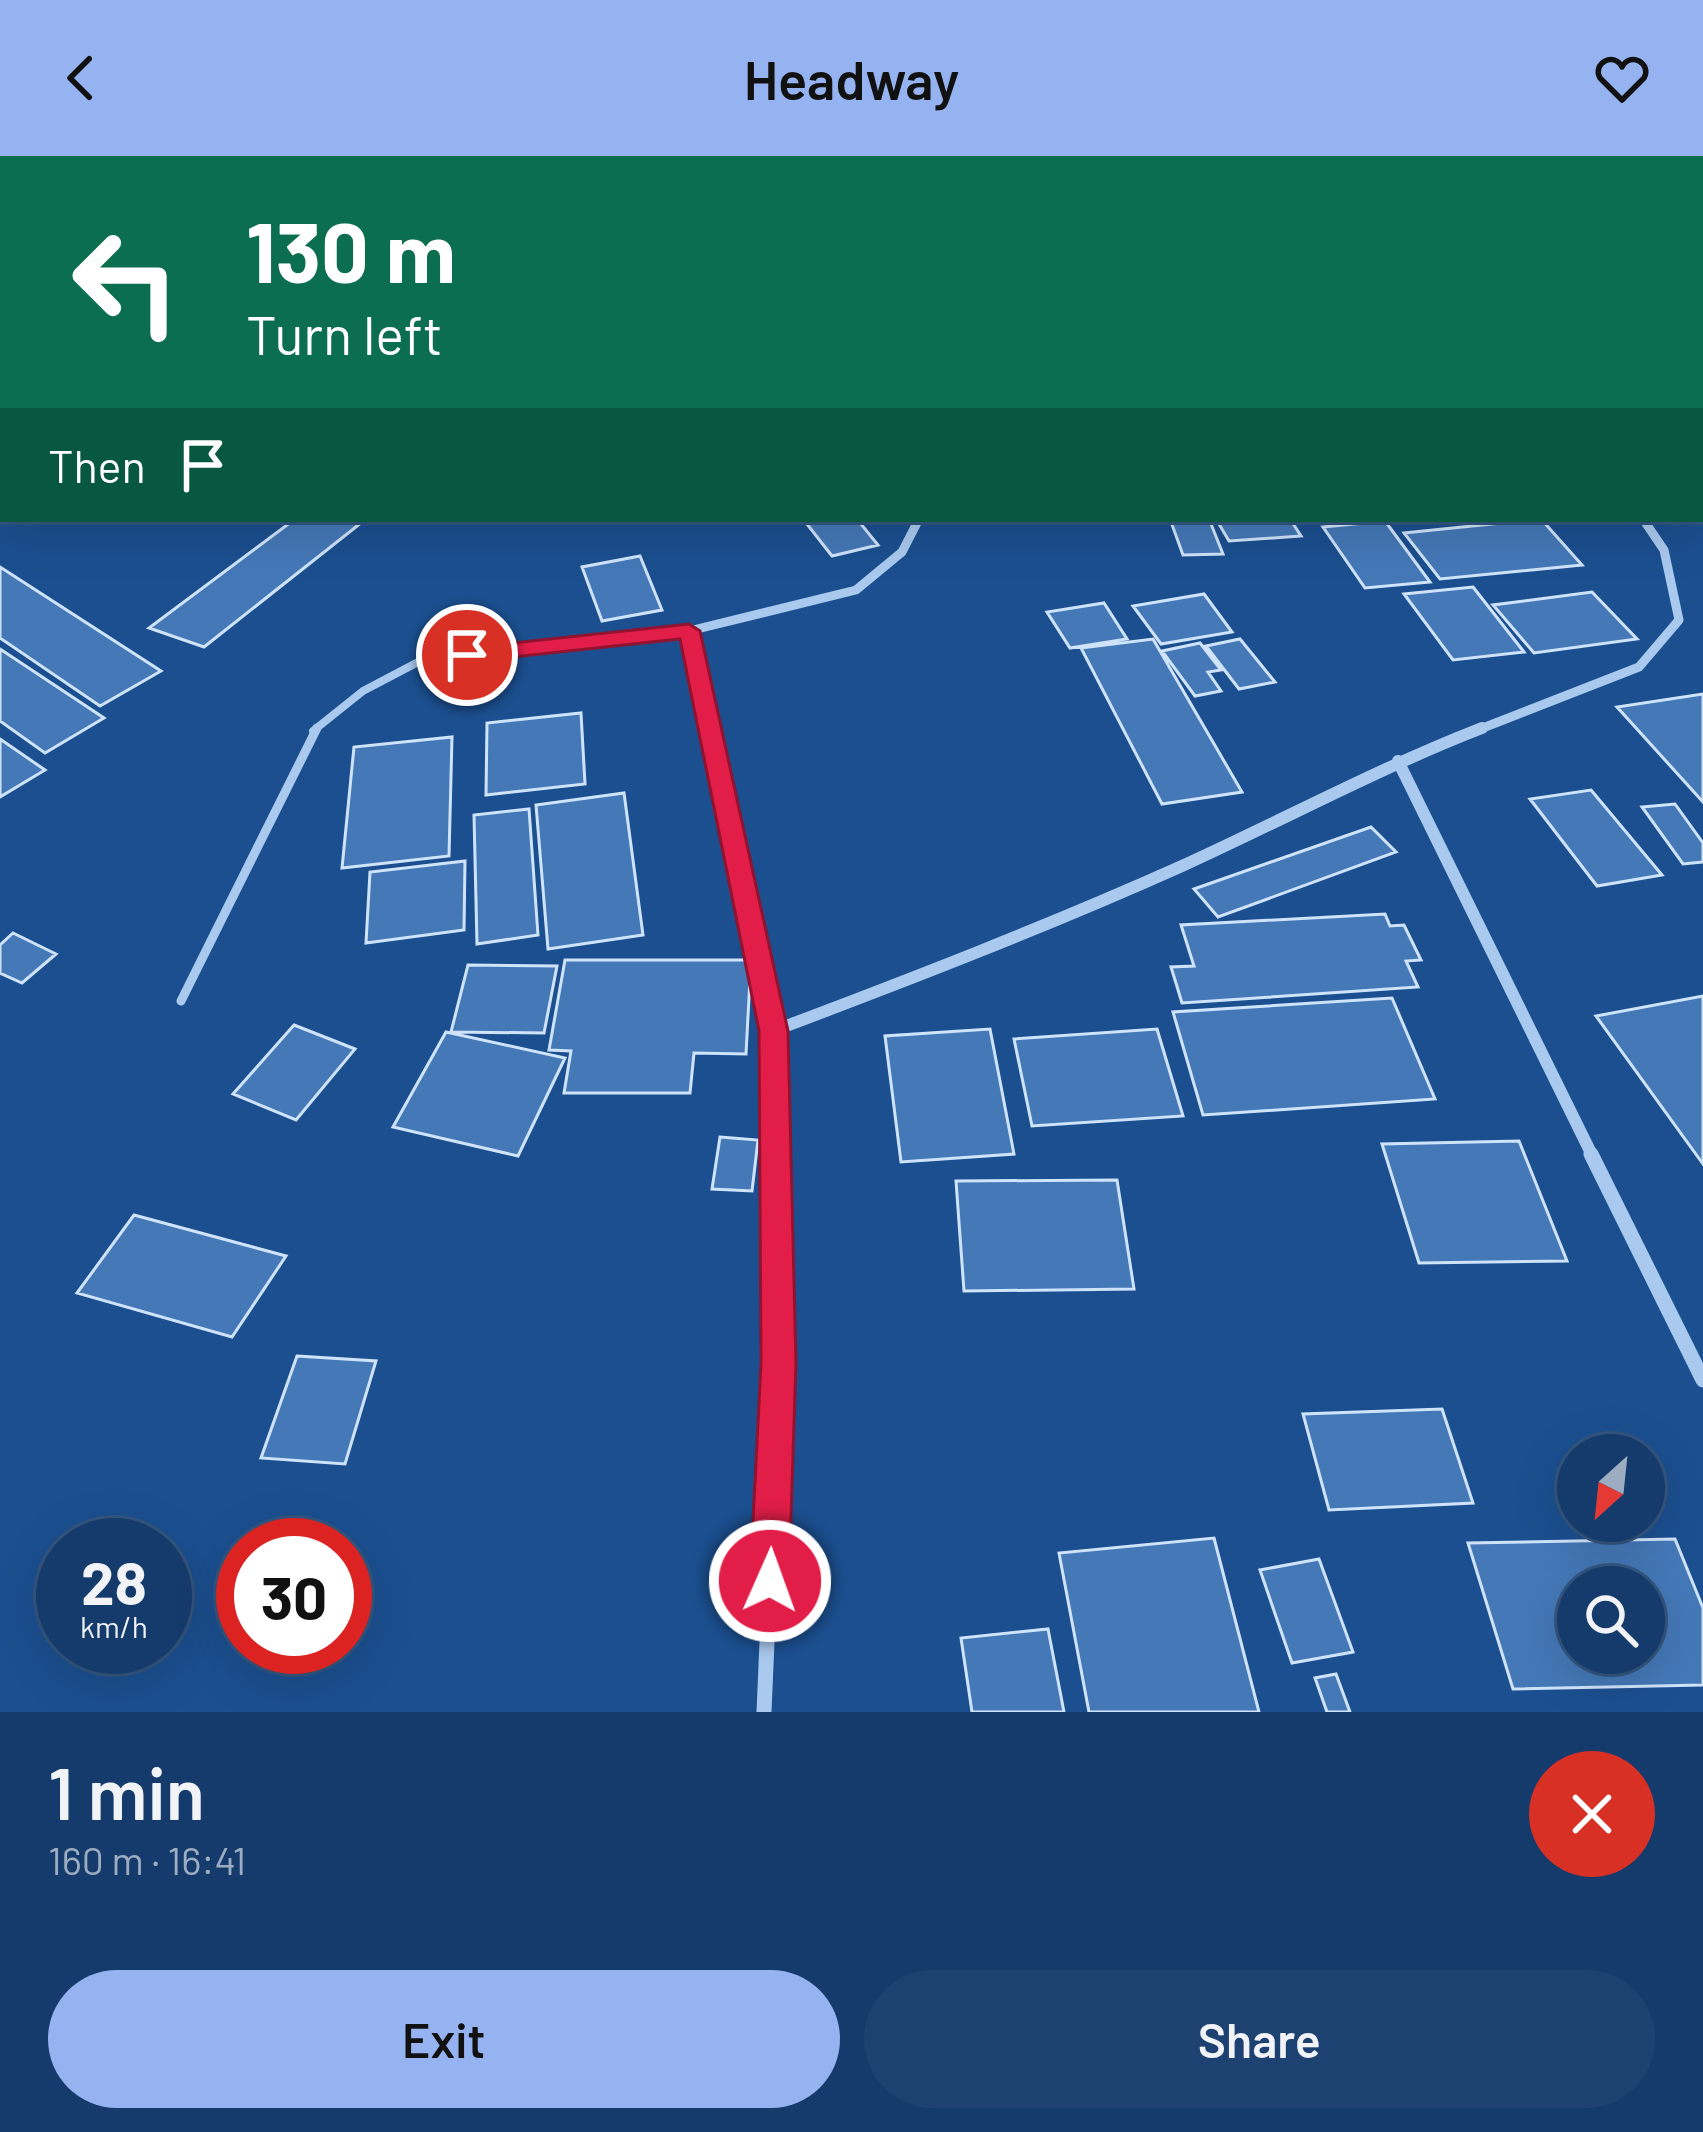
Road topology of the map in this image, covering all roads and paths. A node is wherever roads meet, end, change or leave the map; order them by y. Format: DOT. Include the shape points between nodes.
graph roads {
  1 [pos="917,522"];
  2 [pos="1645,522"];
  3 [pos="689,631"];
  4 [pos="1398,761"];
  5 [pos="181,1000"];
  6 [pos="773,1031"];
  7 [pos="1703,1380"];
  8 [pos="764,1712"];
  1 -- 3 [label="street" via="902,552 856,590"];
  2 -- 4 [label="street" via="1664,550 1679,620 1639,667"];
  3 -- 5 [label="lane" via="422,660 363,691 311,733"];
  3 -- 6 [label="street"];
  4 -- 6 [label="street" via="1184,865"];
  4 -- 7 [label="street"];
  6 -- 8 [label="street" via="779,1363"];
}
